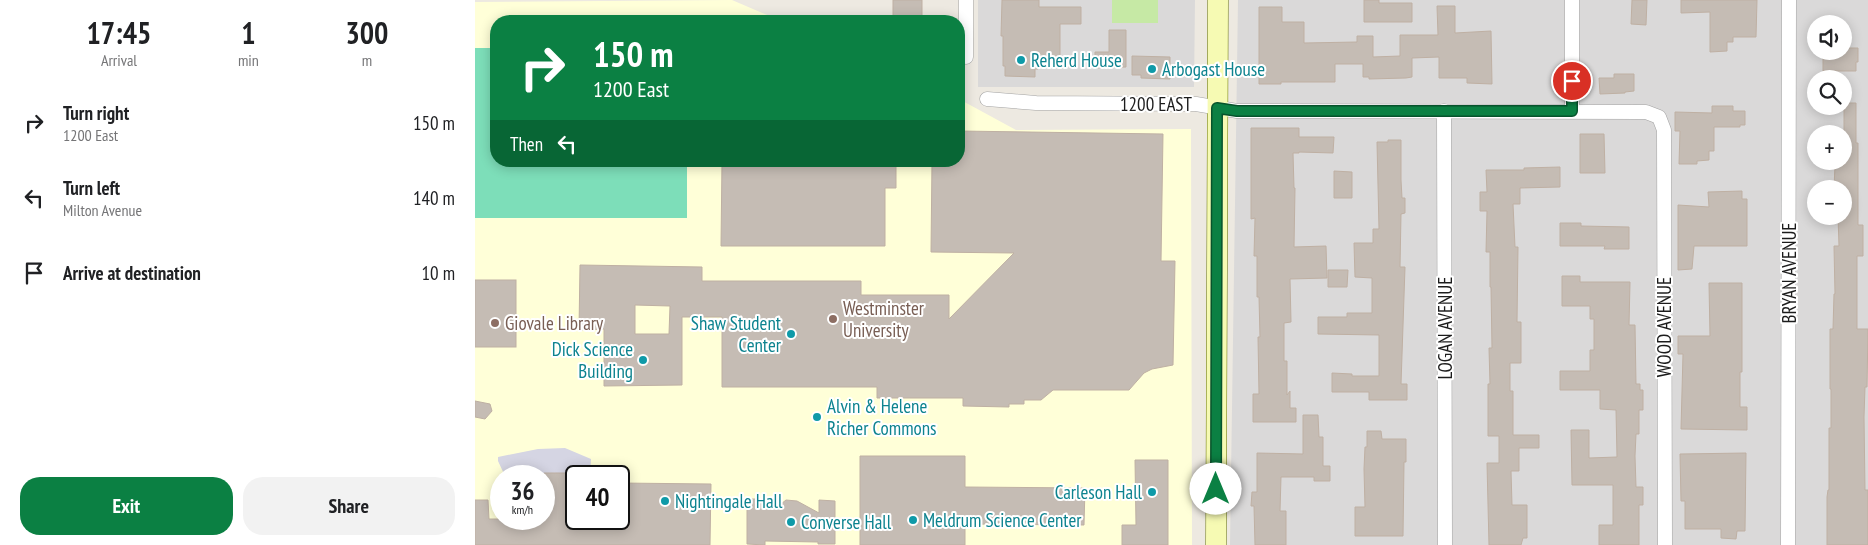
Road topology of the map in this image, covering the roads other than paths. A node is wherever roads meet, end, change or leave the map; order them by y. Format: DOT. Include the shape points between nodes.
graph roads {
  1 [pos="966,0"];
  2 [pos="1218,0"];
  3 [pos="1572,0"];
  4 [pos="1789,0"];
  5 [pos="965,57"];
  6 [pos="987,99"];
  7 [pos="1217,108"];
  8 [pos="1572,111"];
  9 [pos="1444,112"];
  10 [pos="1654,114"];
  11 [pos="1215,545"];
  12 [pos="1445,545"];
  13 [pos="1665,545"];
  14 [pos="1788,545"];
  1 -- 5 [label="street"];
  2 -- 7 [label="street"];
  3 -- 8 [label="street"];
  4 -- 14 [label="street, BRYAN AVENUE"];
  6 -- 7 [label="street, 1200 EAST" via="1036,103 1196,104"];
  7 -- 9 [label="street, 1200 EAST" via="1237,111"];
  7 -- 11 [label="street"];
  8 -- 9 [label="street, 1200 EAST"];
  8 -- 10 [label="street, 1200 EAST"];
  9 -- 12 [label="street, LOGAN AVENUE"];
  10 -- 13 [label="street, WOOD AVENUE" via="1659,116 1664,130"];
}
